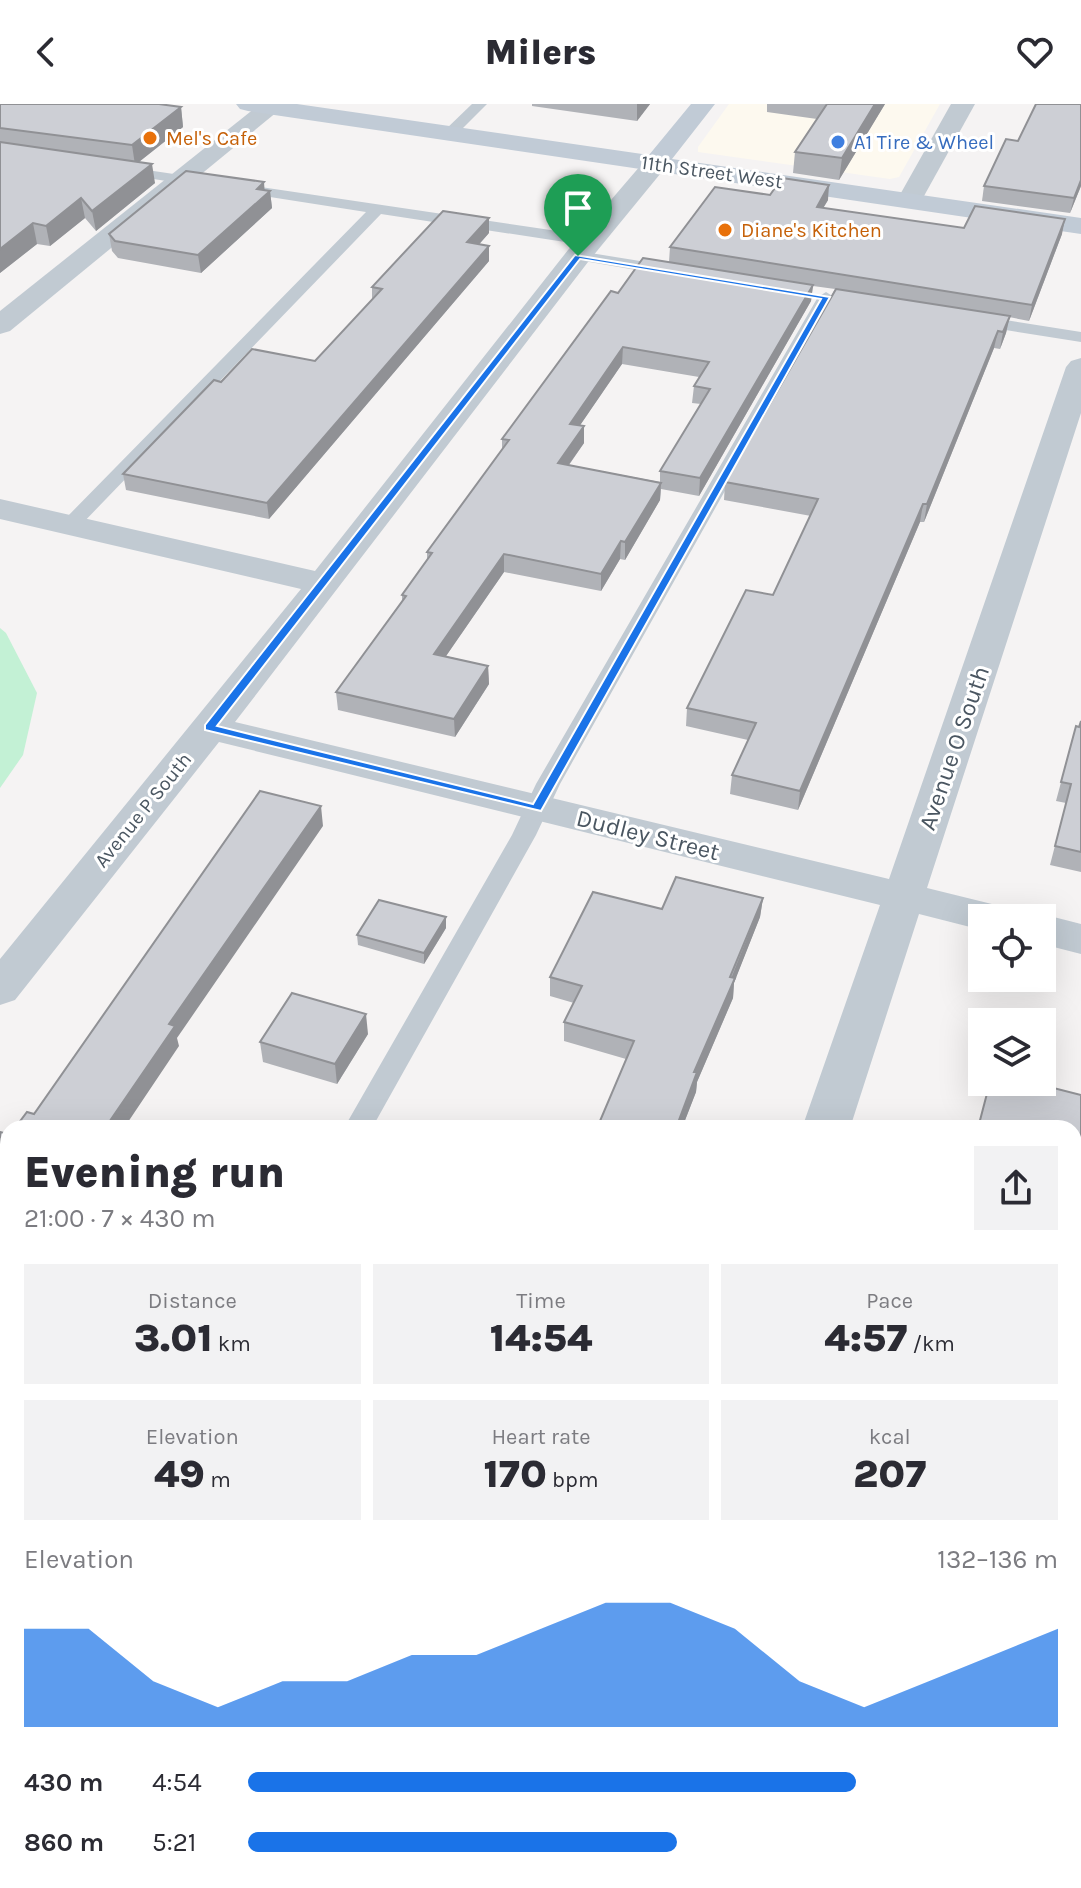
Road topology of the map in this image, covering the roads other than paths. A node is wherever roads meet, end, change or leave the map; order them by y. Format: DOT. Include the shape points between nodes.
graph roads {
  1 [pos="480,104"];
  2 [pos="703,104"];
  3 [pos="963,104"];
  4 [pos="260,106"];
  5 [pos="449,134"];
  6 [pos="656,163"];
  7 [pos="108,168"];
  8 [pos="184,178"];
  9 [pos="910,200"];
  10 [pos="378,208"];
  11 [pos="1081,226"];
  12 [pos="584,248"];
  13 [pos="689,274"];
  14 [pos="826,297"];
  15 [pos="960,318"];
  16 [pos="0,325"];
  17 [pos="1081,337"];
  18 [pos="1081,367"];
  19 [pos="0,509"];
  20 [pos="71,524"];
  21 [pos="322,583"];
  22 [pos="209,728"];
  23 [pos="536,808"];
  24 [pos="904,896"];
  25 [pos="968,912"];
  26 [pos="1056,933"];
  27 [pos="1081,939"];
  28 [pos="0,989"];
  29 [pos="362,1120"];
  30 [pos="829,1120"];
  1 -- 5 [label="lane"];
  2 -- 6 [label="main road, Avenue P South"];
  3 -- 9 [label="street"];
  4 -- 5 [label="main road, 11th Street West"];
  4 -- 8 [label="street"];
  5 -- 6 [label="main road, 11th Street West"];
  6 -- 9 [label="main road, 11th Street West"];
  6 -- 12 [label="street, Avenue P South"];
  7 -- 8 [label="lane"];
  8 -- 10 [label="lane"];
  8 -- 16 [label="street"];
  9 -- 11 [label="main road, 11th Street West"];
  10 -- 12 [label="lane"];
  10 -- 20 [label="lane"];
  12 -- 13 [label="lane"];
  12 -- 21 [label="street, Avenue P South"];
  14 -- 23 [label="lane"];
  15 -- 17 [label="lane"];
  18 -- 24 [label="street, Avenue O South"];
  19 -- 20 [label="street"];
  20 -- 21 [label="street"];
  21 -- 22 [label="street, Avenue P South"];
  22 -- 23 [label="street, Dudley Street"];
  22 -- 28 [label="street, Avenue P South"];
  23 -- 24 [label="street, Dudley Street"];
  23 -- 29 [label="lane"];
  24 -- 25 [label="street, Dudley Street"];
  24 -- 30 [label="street, Avenue O South"];
  26 -- 27 [label="street"];
}
